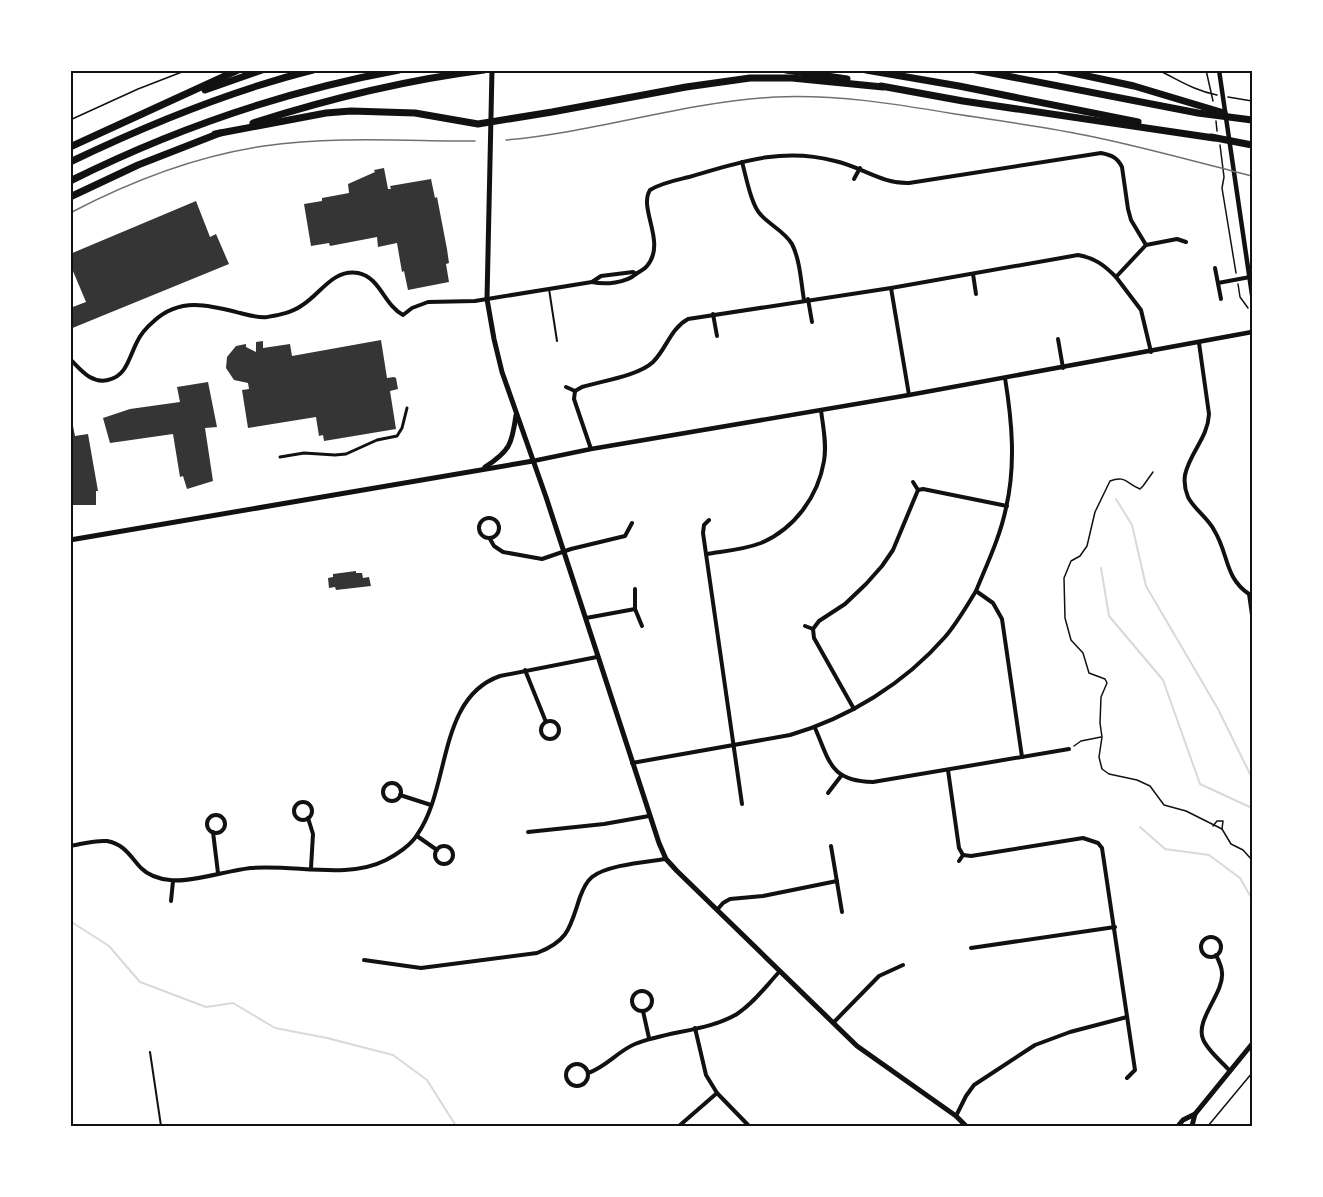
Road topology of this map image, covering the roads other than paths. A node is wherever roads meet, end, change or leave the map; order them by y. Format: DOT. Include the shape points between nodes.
graph roads {
  1 [pos="238,70"];
  2 [pos="262,70"];
  3 [pos="313,70"];
  4 [pos="399,70"];
  5 [pos="484,70"];
  6 [pos="492,70"];
  7 [pos="786,70"];
  8 [pos="866,70"];
  9 [pos="976,70"];
  10 [pos="1059,70"];
  11 [pos="1219,70"];
  12 [pos="883,87"];
  13 [pos="163,105"];
  14 [pos="1244,118"];
  15 [pos="1252,120"];
  16 [pos="491,123"];
  17 [pos="215,134"];
  18 [pos="1214,138"];
  19 [pos="1252,146"];
  20 [pos="70,147"];
  21 [pos="70,162"];
  22 [pos="741,162"];
  23 [pos="860,168"];
  24 [pos="854,179"];
  25 [pos="70,181"];
  26 [pos="70,197"];
  27 [pos="1186,242"];
  28 [pos="1146,245"];
  29 [pos="1215,268"];
  30 [pos="636,274"];
  31 [pos="973,274"];
  32 [pos="1116,276"];
  33 [pos="1250,277"];
  34 [pos="592,282"];
  35 [pos="1218,283"];
  36 [pos="891,288"];
  37 [pos="549,289"];
  38 [pos="976,294"];
  39 [pos="1252,295"];
  40 [pos="488,299"];
  41 [pos="1221,299"];
  42 [pos="806,300"];
  43 [pos="713,314"];
  44 [pos="812,322"];
  45 [pos="1252,332"];
  46 [pos="717,336"];
  47 [pos="1058,339"];
  48 [pos="557,341"];
  49 [pos="1199,343"];
  50 [pos="1151,352"];
  51 [pos="70,359"];
  52 [pos="1063,368"];
  53 [pos="1005,378"];
  54 [pos="566,387"];
  55 [pos="575,391"];
  56 [pos="909,395"];
  57 [pos="407,408"];
  58 [pos="821,410"];
  59 [pos="516,413"];
  60 [pos="591,449"];
  61 [pos="280,457"];
  62 [pos="533,461"];
  63 [pos="483,468"];
  64 [pos="913,482"];
  65 [pos="918,490"];
  66 [pos="1006,506"];
  67 [pos="709,520"];
  68 [pos="632,524"];
  69 [pos="490,539"];
  70 [pos="70,540"];
  71 [pos="563,551"];
  72 [pos="706,554"];
  73 [pos="635,589"];
  74 [pos="976,591"];
  75 [pos="1251,593"];
  76 [pos="635,609"];
  77 [pos="1252,615"];
  78 [pos="585,619"];
  79 [pos="642,626"];
  80 [pos="805,626"];
  81 [pos="813,629"];
  82 [pos="597,657"];
  83 [pos="525,670"];
  84 [pos="854,709"];
  85 [pos="546,722"];
  86 [pos="815,728"];
  87 [pos="733,746"];
  88 [pos="1070,749"];
  89 [pos="1023,757"];
  90 [pos="632,763"];
  91 [pos="948,770"];
  92 [pos="841,776"];
  93 [pos="828,793"];
  94 [pos="400,795"];
  95 [pos="742,804"];
  96 [pos="430,805"];
  97 [pos="649,816"];
  98 [pos="308,818"];
  99 [pos="213,832"];
  100 [pos="528,832"];
  101 [pos="417,836"];
  102 [pos="70,846"];
  103 [pos="831,846"];
  104 [pos="437,850"];
  105 [pos="963,855"];
  106 [pos="666,859"];
  107 [pos="959,861"];
  108 [pos="311,868"];
  109 [pos="218,873"];
  110 [pos="173,881"];
  111 [pos="837,881"];
  112 [pos="171,901"];
  113 [pos="717,910"];
  114 [pos="842,912"];
  115 [pos="1115,927"];
  116 [pos="971,948"];
  117 [pos="1216,955"];
  118 [pos="364,960"];
  119 [pos="903,965"];
  120 [pos="780,972"];
  121 [pos="643,1011"];
  122 [pos="1127,1017"];
  123 [pos="834,1022"];
  124 [pos="695,1028"];
  125 [pos="649,1038"];
  126 [pos="1252,1044"];
  127 [pos="150,1052"];
  128 [pos="1230,1071"];
  129 [pos="588,1073"];
  130 [pos="1127,1078"];
  131 [pos="717,1093"];
  132 [pos="1195,1114"];
  133 [pos="956,1116"];
  134 [pos="161,1126"];
  135 [pos="679,1126"];
  136 [pos="749,1126"];
  137 [pos="966,1126"];
  138 [pos="1178,1126"];
  139 [pos="1192,1126"];
  1 -- 13 [label="highway"];
  2 -- 13 [label="highway"];
  3 -- 21 [label="highway" via="165,118"];
  4 -- 25 [label="highway" via="291,94 168,138"];
  5 -- 17 [label="highway" via="366,92"];
  6 -- 16 [label="main road"];
  7 -- 12 [label="highway"];
  8 -- 18 [label="highway"];
  9 -- 14 [label="highway"];
  10 -- 14 [label="highway" via="1134,86"];
  11 -- 33 [label="street"];
  12 -- 16 [label="highway" via="750,78"];
  12 -- 18 [label="highway"];
  13 -- 20 [label="highway"];
  14 -- 15 [label="highway"];
  16 -- 17 [label="highway" via="415,113 351,111 326,112"];
  16 -- 40 [label="main road"];
  17 -- 26 [label="highway"];
  18 -- 19 [label="highway"];
  22 -- 23 [label="street" via="784,154"];
  22 -- 30 [label="street" via="650,190 647,198 654,256 646,269"];
  22 -- 42 [label="street" via="755,207 791,243"];
  23 -- 24 [label="street"];
  23 -- 28 [label="street" via="896,184 1101,153 1112,156 1122,167 1131,220"];
  27 -- 28 [label="street" via="1177,239"];
  28 -- 32 [label="street"];
  29 -- 35 [label="street"];
  30 -- 34 [label="street" via="601,276"];
  30 -- 34 [label="street" via="632,279"];
  31 -- 32 [label="street" via="1078,255 1101,262"];
  31 -- 36 [label="street"];
  31 -- 38 [label="street"];
  32 -- 50 [label="street" via="1141,309"];
  33 -- 35 [label="street"];
  33 -- 39 [label="street"];
  34 -- 37 [label="street"];
  35 -- 41 [label="street"];
  36 -- 42 [label="street"];
  36 -- 56 [label="street"];
  37 -- 40 [label="street"];
  37 -- 48 [label="lane"];
  40 -- 51 [label="street" via="428,302 403,315 389,304 370,278 345,273 335,276 304,305 263,318 198,304 170,310 144,330 125,369 111,379 99,381 89,377"];
  40 -- 59 [label="main road" via="497,355"];
  42 -- 43 [label="street"];
  42 -- 44 [label="street"];
  43 -- 46 [label="street"];
  43 -- 55 [label="street" via="680,324 648,366"];
  45 -- 49 [label="street"];
  47 -- 52 [label="street"];
  49 -- 50 [label="street"];
  49 -- 75 [label="street" via="1208,426 1188,467 1185,485 1189,500 1208,519 1220,539 1237,585"];
  50 -- 52 [label="street"];
  52 -- 53 [label="street"];
  53 -- 56 [label="street"];
  53 -- 66 [label="street" via="1012,442"];
  54 -- 55 [label="street"];
  55 -- 60 [label="street" via="574,399"];
  56 -- 58 [label="street"];
  57 -- 61 [label="street" via="397,436 346,454 310,452"];
  58 -- 60 [label="street"];
  58 -- 72 [label="street" via="826,444 824,462 806,506 793,522 760,543"];
  59 -- 62 [label="main road"];
  59 -- 63 [label="main road" via="508,448"];
  60 -- 62 [label="street"];
  62 -- 63 [label="main road"];
  62 -- 71 [label="main road"];
  63 -- 70 [label="main road"];
  64 -- 65 [label="street"];
  65 -- 66 [label="street"];
  65 -- 81 [label="street" via="898,540 882,566 845,604"];
  66 -- 74 [label="street"];
  67 -- 72 [label="street" via="702,533"];
  68 -- 71 [label="street" via="625,536"];
  69 -- 69 [label="street" via="498,533 499,525 486,518 478,530"];
  69 -- 71 [label="street" via="498,549 542,559"];
  71 -- 78 [label="main road"];
  72 -- 87 [label="street"];
  73 -- 76 [label="street"];
  74 -- 84 [label="street" via="945,637 908,673"];
  74 -- 89 [label="street" via="993,603 1002,619"];
  75 -- 77 [label="street"];
  76 -- 78 [label="street"];
  76 -- 79 [label="street"];
  78 -- 82 [label="main road"];
  80 -- 81 [label="street"];
  81 -- 84 [label="street" via="814,638"];
  82 -- 83 [label="street"];
  82 -- 90 [label="main road"];
  83 -- 85 [label="street"];
  83 -- 96 [label="street" via="487,680 462,706"];
  84 -- 86 [label="street"];
  85 -- 85 [label="street" via="554,722 558,727 554,737 542,734"];
  86 -- 87 [label="street"];
  86 -- 92 [label="street" via="832,767"];
  87 -- 90 [label="street"];
  87 -- 95 [label="street"];
  88 -- 89 [label="street"];
  89 -- 91 [label="street"];
  90 -- 97 [label="main road"];
  91 -- 92 [label="street" via="873,782"];
  91 -- 105 [label="street"];
  92 -- 93 [label="street"];
  94 -- 94 [label="street" via="396,800 388,800 384,789 396,785"];
  94 -- 96 [label="street"];
  96 -- 101 [label="street"];
  97 -- 100 [label="street"];
  97 -- 106 [label="main road"];
  98 -- 98 [label="street" via="296,815 299,803 311,807"];
  98 -- 108 [label="street" via="314,834"];
  99 -- 99 [label="street" via="208,828 208,820 220,817 224,827"];
  99 -- 109 [label="street"];
  101 -- 104 [label="street"];
  101 -- 108 [label="street" via="386,860 369,867 342,871"];
  102 -- 110 [label="street" via="116,844 126,849 149,874"];
  103 -- 111 [label="street"];
  104 -- 104 [label="street" via="449,847 451,860 444,864 439,861"];
  105 -- 107 [label="street"];
  105 -- 115 [label="street" via="1083,838 1098,843 1104,855"];
  106 -- 113 [label="main road"];
  106 -- 118 [label="street" via="604,870 593,876 584,886 568,931 554,947 537,953 421,968"];
  108 -- 109 [label="street" via="276,866"];
  109 -- 110 [label="street"];
  110 -- 112 [label="street"];
  111 -- 113 [label="street" via="730,899"];
  111 -- 114 [label="street"];
  113 -- 120 [label="main road"];
  115 -- 116 [label="street"];
  115 -- 122 [label="street"];
  117 -- 117 [label="street" via="1220,943 1212,937 1206,939 1202,944 1204,953 1209,957"];
  117 -- 128 [label="street" via="1222,982 1202,1036"];
  119 -- 123 [label="street" via="879,976"];
  120 -- 123 [label="main road"];
  120 -- 124 [label="street" via="739,1012 726,1020"];
  121 -- 121 [label="street" via="651,999 639,992 632,998 633,1004"];
  121 -- 125 [label="street"];
  122 -- 130 [label="street" via="1135,1070"];
  122 -- 133 [label="street" via="1035,1045 974,1086"];
  123 -- 133 [label="main road" via="864,1051"];
  124 -- 125 [label="street"];
  124 -- 131 [label="street" via="706,1074"];
  125 -- 129 [label="street"];
  126 -- 128 [label="main road"];
  127 -- 134 [label="lane"];
  128 -- 132 [label="main road"];
  129 -- 129 [label="street" via="584,1065 577,1063 570,1066 566,1076 569,1083 580,1086 586,1082"];
  131 -- 135 [label="street"];
  131 -- 136 [label="street"];
  132 -- 138 [label="main road"];
  132 -- 139 [label="main road"];
  133 -- 137 [label="main road"];
}
